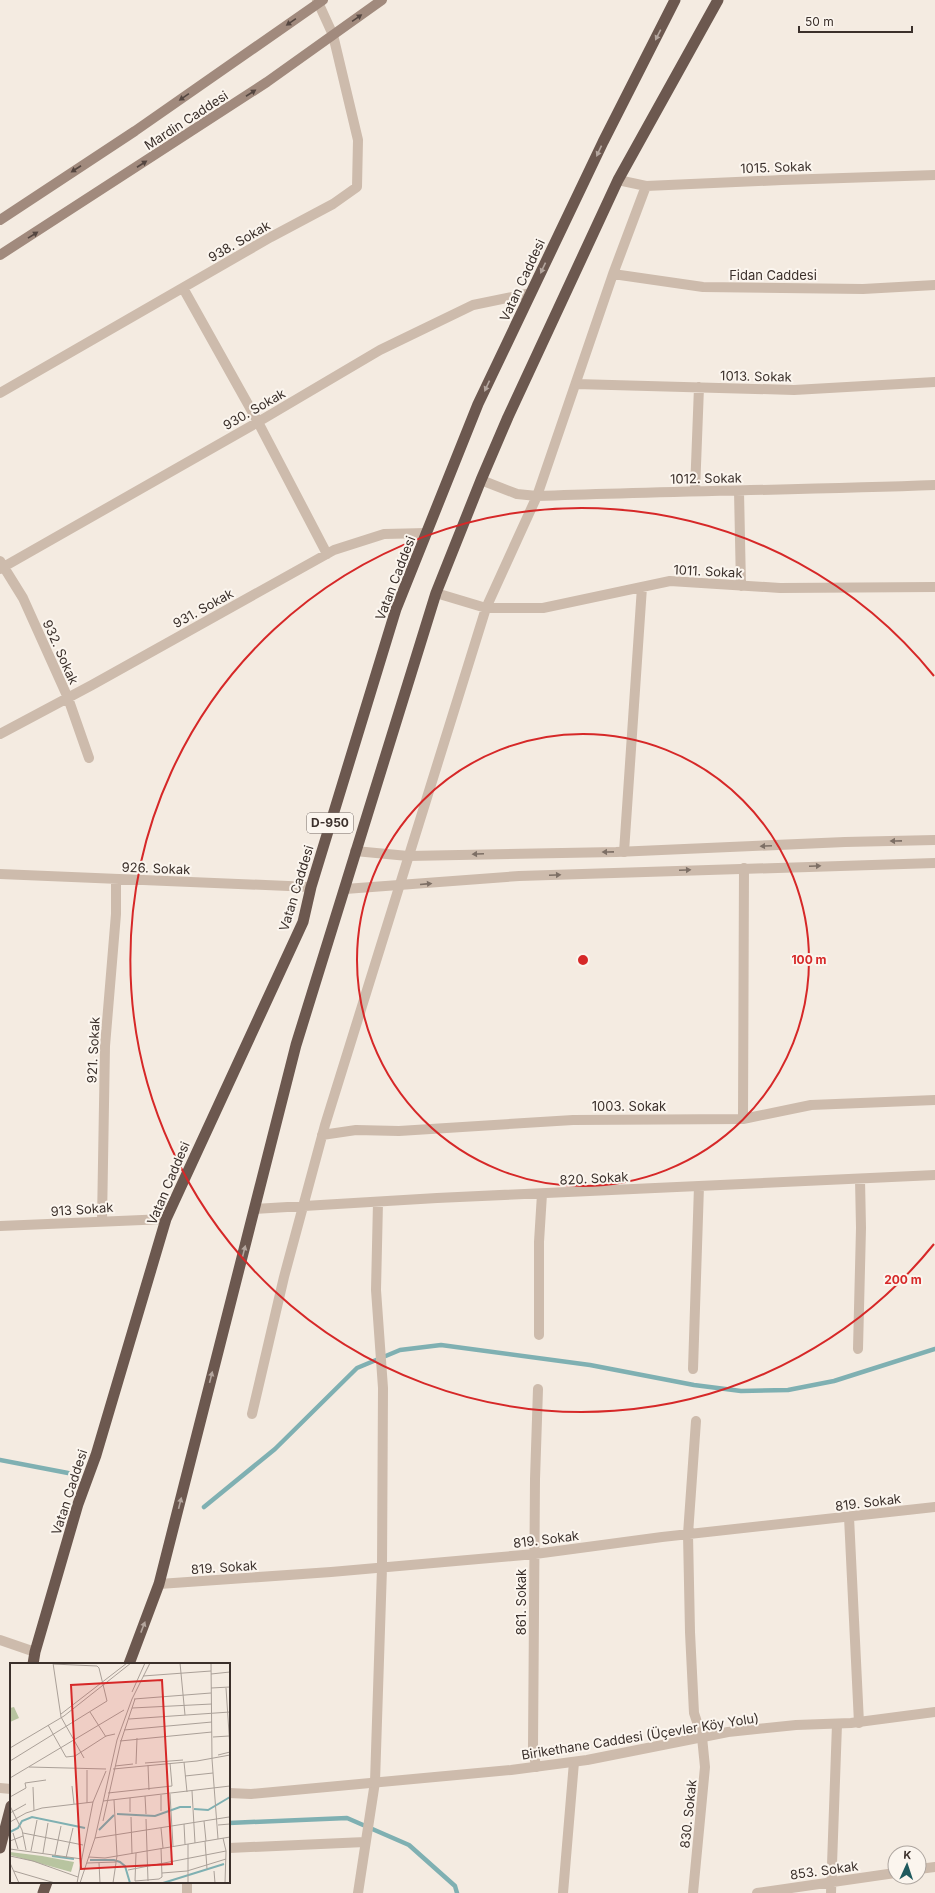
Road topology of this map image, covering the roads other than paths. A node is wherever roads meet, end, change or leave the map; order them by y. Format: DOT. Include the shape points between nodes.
graph roads {
  1 [pos="382,0"];
  2 [pos="675,0"];
  3 [pos="718,0"];
  4 [pos="319,1"];
  5 [pos="333,35"];
  6 [pos="935,176"];
  7 [pos="618,180"];
  8 [pos="646,186"];
  9 [pos="0,220"];
  10 [pos="0,255"];
  11 [pos="613,274"];
  12 [pos="935,285"];
  13 [pos="183,288"];
  14 [pos="531,293"];
  15 [pos="935,382"];
  16 [pos="576,384"];
  17 [pos="699,387"];
  18 [pos="0,393"];
  19 [pos="258,422"];
  20 [pos="481,480"];
  21 [pos="935,485"];
  22 [pos="695,491"];
  23 [pos="738,491"];
  24 [pos="536,496"];
  25 [pos="427,534"];
  26 [pos="327,554"];
  27 [pos="1,566"];
  28 [pos="741,586"];
  29 [pos="642,587"];
  30 [pos="935,587"];
  31 [pos="436,593"];
  32 [pos="486,608"];
  33 [pos="68,698"];
  34 [pos="0,734"];
  35 [pos="89,758"];
  36 [pos="935,840"];
  37 [pos="355,851"];
  38 [pos="624,852"];
  39 [pos="408,856"];
  40 [pos="935,863"];
  41 [pos="744,868"];
  42 [pos="0,874"];
  43 [pos="116,880"];
  44 [pos="398,886"];
  45 [pos="311,887"];
  46 [pos="345,889"];
  47 [pos="935,1100"];
  48 [pos="743,1119"];
  49 [pos="322,1135"];
  50 [pos="935,1175"];
  51 [pos="860,1179"];
  52 [pos="699,1186"];
  53 [pos="542,1194"];
  54 [pos="378,1202"];
  55 [pos="303,1207"];
  56 [pos="254,1209"];
  57 [pos="166,1219"];
  58 [pos="102,1221"];
  59 [pos="0,1226"];
  60 [pos="539,1335"];
  61 [pos="858,1349"];
  62 [pos="693,1369"];
  63 [pos="538,1389"];
  64 [pos="252,1414"];
  65 [pos="696,1421"];
  66 [pos="935,1507"];
  67 [pos="849,1517"];
  68 [pos="688,1534"];
  69 [pos="535,1554"];
  70 [pos="382,1568"];
  71 [pos="159,1584"];
  72 [pos="0,1640"];
  73 [pos="35,1652"];
  74 [pos="33,1663"];
  75 [pos="129,1663"];
  76 [pos="935,1712"];
  77 [pos="859,1722"];
  78 [pos="837,1724"];
  79 [pos="702,1737"];
  80 [pos="574,1762"];
  81 [pos="536,1767"];
  82 [pos="375,1782"];
  83 [pos="0,1788"];
  84 [pos="10,1789"];
  85 [pos="230,1793"];
  86 [pos="10,1810"];
  87 [pos="366,1842"];
  88 [pos="0,1848"];
  89 [pos="230,1848"];
  90 [pos="887,1874"];
  91 [pos="831,1882"];
  92 [pos="47,1883"];
  93 [pos="43,1893"];
  94 [pos="358,1893"];
  95 [pos="563,1893"];
  96 [pos="693,1893"];
  97 [pos="757,1893"];
  98 [pos="831,1893"];
  5 -- 1 [label="main road, Mardin Caddesi, one-way"];
  2 -- 14 [label="highway, Vatan Caddesi / D-950, one-way"];
  3 -- 7 [label="highway, D-950"];
  4 -- 5 [label="street"];
  4 -- 9 [label="main road, Mardin Caddesi, one-way" via="135,131"];
  10 -- 5 [label="main road, Mardin Caddesi, one-way" via="267,82"];
  5 -- 13 [label="street, 938. Sokak" via="358,140 357,187 333,204"];
  6 -- 8 [label="street, 1015. Sokak"];
  7 -- 8 [label="street, 1015. Sokak"];
  7 -- 20 [label="highway, D-950"];
  8 -- 11 [label="street"];
  11 -- 12 [label="street, Fidan Caddesi" via="703,287 863,289"];
  11 -- 16 [label="street"];
  13 -- 18 [label="street, 938. Sokak"];
  13 -- 19 [label="street"];
  14 -- 19 [label="street, 930. Sokak" via="473,305 380,350"];
  14 -- 25 [label="highway, Vatan Caddesi / D-950, one-way" via="478,404"];
  15 -- 17 [label="street, 1013. Sokak" via="794,390"];
  16 -- 17 [label="street, 1013. Sokak"];
  16 -- 24 [label="street"];
  17 -- 22 [label="street"];
  19 -- 26 [label="street"];
  19 -- 27 [label="street, 930. Sokak"];
  20 -- 24 [label="street, 1012. Sokak" via="517,494"];
  20 -- 31 [label="highway, D-950"];
  21 -- 23 [label="street, 1012. Sokak"];
  22 -- 23 [label="street, 1012. Sokak"];
  22 -- 24 [label="street, 1012. Sokak"];
  23 -- 28 [label="street"];
  24 -- 32 [label="street"];
  25 -- 26 [label="street, 931. Sokak" via="384,534"];
  25 -- 45 [label="highway, Vatan Caddesi / D-950" via="396,609"];
  26 -- 33 [label="street, 931. Sokak"];
  27 -- 33 [label="street, 932. Sokak" via="23,598"];
  28 -- 29 [label="street, 1011. Sokak" via="670,581"];
  28 -- 30 [label="street, 1011. Sokak"];
  29 -- 32 [label="street, 1011. Sokak" via="543,608"];
  29 -- 38 [label="street"];
  31 -- 32 [label="street, 1011. Sokak"];
  31 -- 37 [label="highway, D-950"];
  32 -- 39 [label="street"];
  33 -- 34 [label="street, 931. Sokak"];
  33 -- 35 [label="street, 932. Sokak"];
  36 -- 38 [label="street, one-way"];
  37 -- 39 [label="street"];
  37 -- 46 [label="highway, D-950"];
  38 -- 39 [label="street, one-way"];
  39 -- 44 [label="street"];
  41 -- 40 [label="street, one-way"];
  44 -- 41 [label="street, one-way" via="519,876"];
  41 -- 48 [label="street"];
  42 -- 43 [label="street, 926. Sokak"];
  43 -- 45 [label="street, 926. Sokak"];
  43 -- 58 [label="street, 921. Sokak" via="116,914 105,1046"];
  44 -- 46 [label="street"];
  44 -- 49 [label="street"];
  45 -- 57 [label="highway, Vatan Caddesi / D-950" via="303,922"];
  46 -- 56 [label="highway, D-950" via="296,1045"];
  47 -- 48 [label="street, 1003. Sokak" via="811,1105"];
  48 -- 49 [label="street, 1003. Sokak" via="573,1120 398,1131 356,1130"];
  49 -- 55 [label="street"];
  50 -- 51 [label="street, 820. Sokak"];
  51 -- 52 [label="street, 820. Sokak"];
  51 -- 61 [label="street"];
  52 -- 53 [label="street, 820. Sokak"];
  52 -- 62 [label="street"];
  53 -- 54 [label="street, 820. Sokak"];
  53 -- 60 [label="street"];
  54 -- 55 [label="street, 820. Sokak"];
  54 -- 70 [label="street" via="376,1290 383,1388"];
  55 -- 56 [label="street, 820. Sokak"];
  55 -- 64 [label="street"];
  71 -- 56 [label="highway, D-950, one-way"];
  57 -- 58 [label="street, 913 Sokak"];
  57 -- 73 [label="highway, Vatan Caddesi / D-950"];
  58 -- 59 [label="street, 913 Sokak"];
  63 -- 69 [label="street, 861. Sokak"];
  65 -- 68 [label="street, 830. Sokak"];
  66 -- 67 [label="street, 819. Sokak"];
  67 -- 68 [label="street, 819. Sokak"];
  67 -- 77 [label="street"];
  68 -- 69 [label="street, 819. Sokak"];
  68 -- 79 [label="street, 830. Sokak" via="694,1713"];
  69 -- 70 [label="street, 819. Sokak"];
  69 -- 81 [label="street, 861. Sokak" via="533,1747"];
  70 -- 71 [label="street, 819. Sokak"];
  70 -- 82 [label="street"];
  75 -- 71 [label="highway, D-950, one-way"];
  72 -- 73 [label="street"];
  73 -- 74 [label="highway, Vatan Caddesi / D-950"];
  76 -- 77 [label="street, Birikethane Caddesi (Üçevler Köy Yolu)"];
  77 -- 78 [label="street, Birikethane Caddesi (Üçevler Köy Yolu)"];
  78 -- 79 [label="street, Birikethane Caddesi (Üçevler Köy Yolu)" via="728,1732"];
  78 -- 91 [label="street"];
  79 -- 80 [label="street, Birikethane Caddesi (Üçevler Köy Yolu)"];
  79 -- 96 [label="street, 830. Sokak" via="705,1767"];
  80 -- 81 [label="street, Birikethane Caddesi (Üçevler Köy Yolu)"];
  80 -- 95 [label="street"];
  81 -- 82 [label="street, Birikethane Caddesi (Üçevler Köy Yolu)"];
  82 -- 85 [label="street, Birikethane Caddesi (Üçevler Köy Yolu)" via="251,1794"];
  82 -- 87 [label="street"];
  83 -- 84 [label="street"];
  86 -- 88 [label="highway"];
  87 -- 89 [label="street"];
  87 -- 94 [label="street"];
  90 -- 91 [label="street, 853. Sokak"];
  91 -- 97 [label="street, 853. Sokak"];
  91 -- 98 [label="street"];
  92 -- 93 [label="highway"];
}
